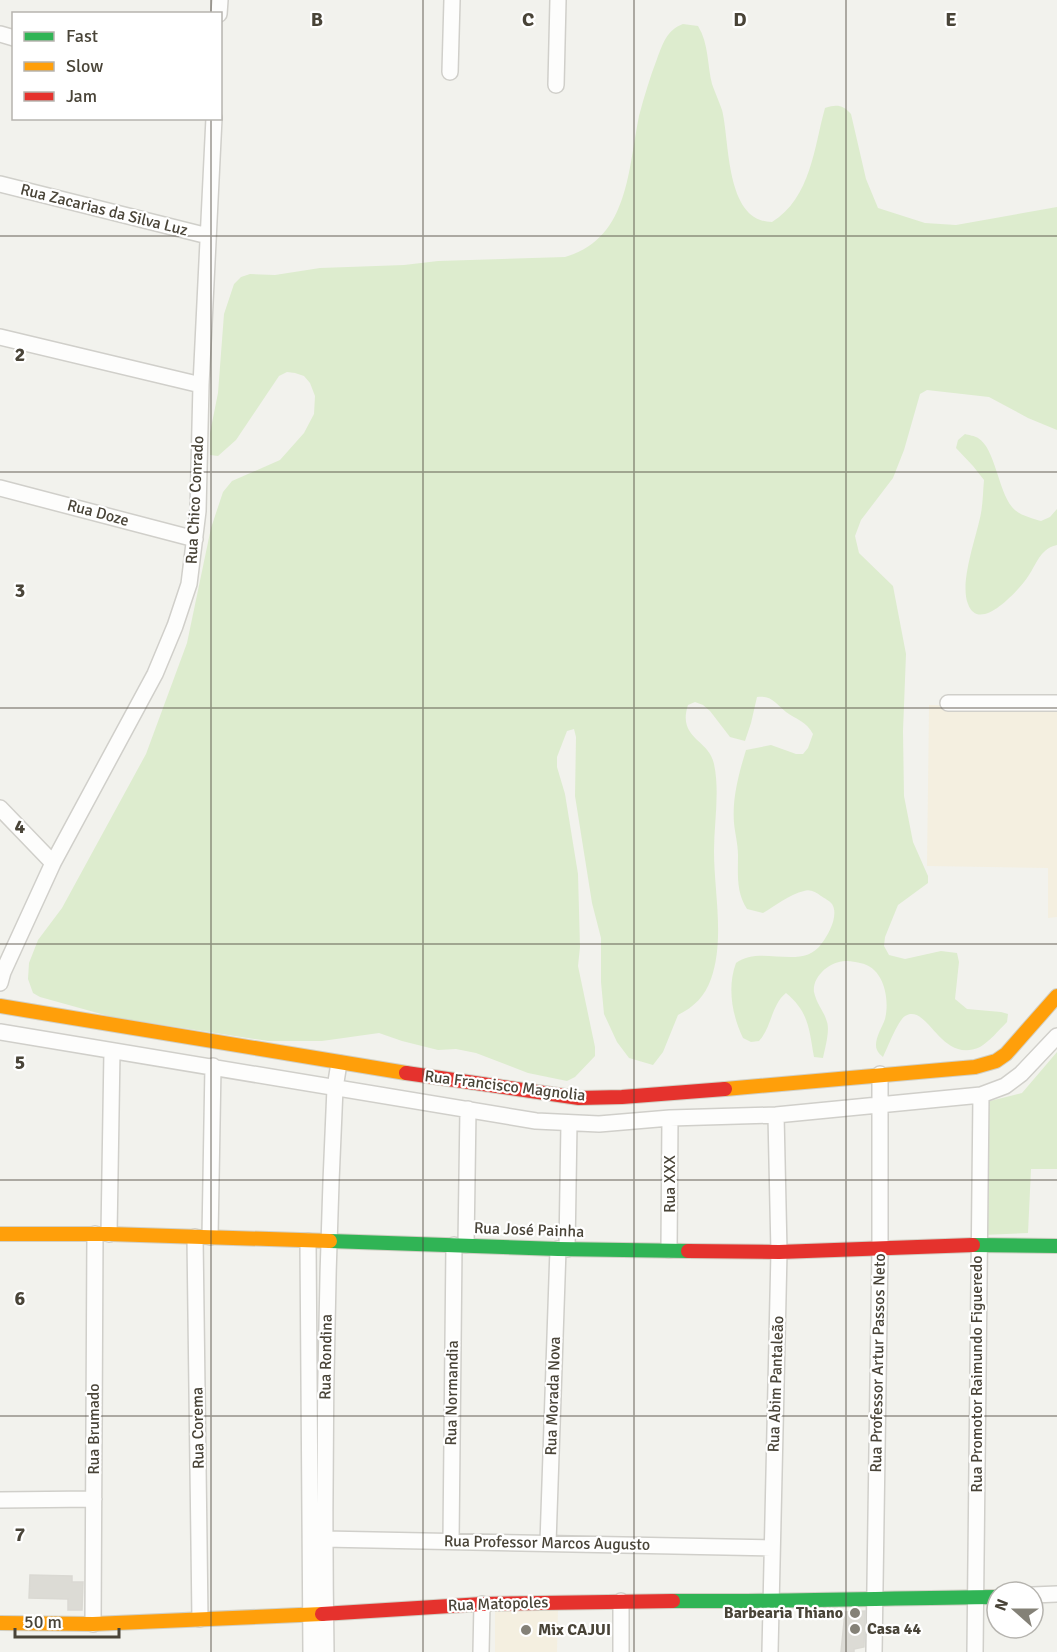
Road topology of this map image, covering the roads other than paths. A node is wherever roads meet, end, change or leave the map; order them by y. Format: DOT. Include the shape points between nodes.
graph roads {
  1 [pos="452,0"];
  2 [pos="558,0"];
  3 [pos="450,72"];
  4 [pos="556,85"];
  5 [pos="214,120"];
  6 [pos="0,184"];
  7 [pos="208,236"];
  8 [pos="0,337"];
  9 [pos="201,385"];
  10 [pos="0,488"];
  11 [pos="195,539"];
  12 [pos="948,702"];
  13 [pos="1057,703"];
  14 [pos="0,808"];
  15 [pos="53,863"];
  16 [pos="0,983"];
  17 [pos="1057,996"];
  18 [pos="0,1006"];
  19 [pos="0,1032"];
  20 [pos="1057,1036"];
  21 [pos="112,1050"];
  22 [pos="339,1063"];
  23 [pos="213,1066"];
  24 [pos="880,1074"];
  25 [pos="334,1088"];
  26 [pos="981,1095"];
  27 [pos="880,1104"];
  28 [pos="468,1109"];
  29 [pos="776,1115"];
  30 [pos="670,1118"];
  31 [pos="568,1124"];
  32 [pos="0,1234"];
  33 [pos="102,1234"];
  34 [pos="203,1237"];
  35 [pos="308,1240"];
  36 [pos="328,1241"];
  37 [pos="460,1245"];
  38 [pos="978,1245"];
  39 [pos="1057,1246"];
  40 [pos="562,1249"];
  41 [pos="880,1249"];
  42 [pos="669,1250"];
  43 [pos="780,1252"];
  44 [pos="94,1499"];
  45 [pos="0,1500"];
  46 [pos="324,1539"];
  47 [pos="451,1541"];
  48 [pos="548,1543"];
  49 [pos="771,1548"];
  50 [pos="875,1598"];
  51 [pos="975,1598"];
  52 [pos="985,1598"];
  53 [pos="621,1601"];
  54 [pos="770,1602"];
  55 [pos="482,1604"];
  56 [pos="326,1614"];
  57 [pos="310,1615"];
  58 [pos="200,1619"];
  59 [pos="0,1623"];
  60 [pos="93,1624"];
  61 [pos="311,1652"];
  62 [pos="326,1652"];
  63 [pos="481,1652"];
  64 [pos="621,1652"];
  65 [pos="770,1652"];
  66 [pos="874,1652"];
  67 [pos="975,1652"];
  1 -- 3 [label="street"];
  2 -- 4 [label="street"];
  5 -- 7 [label="street, Rua Chico Conrado"];
  6 -- 7 [label="street, Rua Zacarias da Silva Luz"];
  7 -- 9 [label="street, Rua Chico Conrado"];
  8 -- 9 [label="street"];
  9 -- 11 [label="street, Rua Chico Conrado"];
  10 -- 11 [label="street, Rua Doze"];
  11 -- 15 [label="street, Rua Chico Conrado" via="189,584 155,674"];
  12 -- 13 [label="street"];
  14 -- 15 [label="street"];
  15 -- 16 [label="street, Rua Chico Conrado"];
  17 -- 24 [label="street, Rua Francisco Magnolia" via="1014,1046 996,1060 975,1067"];
  18 -- 22 [label="street, Rua Francisco Magnolia"];
  19 -- 21 [label="street, Rua Francisco Magnolia"];
  20 -- 26 [label="street, Rua Francisco Magnolia" via="1021,1074 1005,1086"];
  21 -- 23 [label="street, Rua Francisco Magnolia"];
  21 -- 33 [label="street, Rua Brumado"];
  22 -- 24 [label="street, Rua Francisco Magnolia" via="579,1098 693,1092"];
  22 -- 25 [label="street, Rua Rondina"];
  23 -- 25 [label="street, Rua Francisco Magnolia"];
  23 -- 34 [label="street, Rua Corema"];
  24 -- 27 [label="street, Rua Professor Artur Passos Neto"];
  25 -- 28 [label="street, Rua Francisco Magnolia"];
  25 -- 36 [label="street, Rua Rondina"];
  26 -- 27 [label="street, Rua Francisco Magnolia"];
  26 -- 38 [label="street, Rua Promotor Raimundo Figueredo"];
  27 -- 29 [label="street, Rua Francisco Magnolia"];
  27 -- 41 [label="street, Rua Professor Artur Passos Neto"];
  28 -- 31 [label="street, Rua Francisco Magnolia"];
  28 -- 37 [label="street, Rua Normandia"];
  29 -- 30 [label="street, Rua Francisco Magnolia"];
  29 -- 43 [label="street, Rua Abim Pantaleão"];
  30 -- 31 [label="street, Rua Francisco Magnolia"];
  30 -- 42 [label="street, Rua XXX"];
  31 -- 40 [label="street, Rua Morada Nova"];
  32 -- 33 [label="street, Rua José Painha"];
  33 -- 34 [label="street, Rua José Painha"];
  33 -- 44 [label="street, Rua Brumado"];
  34 -- 35 [label="street, Rua José Painha"];
  34 -- 58 [label="street, Rua Corema"];
  35 -- 36 [label="street, Rua José Painha"];
  35 -- 57 [label="street, Rua Rondina"];
  36 -- 37 [label="street, Rua José Painha"];
  36 -- 46 [label="street, Rua Rondina"];
  37 -- 40 [label="street, Rua José Painha"];
  37 -- 47 [label="street, Rua Normandia"];
  38 -- 39 [label="street, Rua José Painha"];
  38 -- 41 [label="street, Rua José Painha"];
  38 -- 51 [label="street, Rua Promotor Raimundo Figueredo"];
  40 -- 42 [label="street, Rua José Painha"];
  40 -- 48 [label="street, Rua Morada Nova"];
  41 -- 43 [label="street, Rua José Painha"];
  41 -- 50 [label="street, Rua Professor Artur Passos Neto"];
  42 -- 43 [label="street, Rua José Painha"];
  43 -- 49 [label="street, Rua Abim Pantaleão"];
  44 -- 45 [label="street"];
  44 -- 60 [label="street, Rua Brumado"];
  46 -- 47 [label="street, Rua Professor Marcos Augusto"];
  46 -- 56 [label="street, Rua Rondina"];
  47 -- 48 [label="street, Rua Professor Marcos Augusto"];
  48 -- 49 [label="street, Rua Professor Marcos Augusto"];
  49 -- 54 [label="street, Rua Abim Pantaleão"];
  50 -- 51 [label="street, Rua Matopoles"];
  50 -- 54 [label="street, Rua Matopoles"];
  50 -- 66 [label="street, Rua Professor Artur Passos Neto"];
  51 -- 52 [label="street, Rua Matopoles"];
  51 -- 67 [label="street, Rua Promotor Raimundo Figueredo"];
  53 -- 54 [label="street, Rua Matopoles"];
  53 -- 55 [label="street, Rua Matopoles"];
  53 -- 64 [label="street"];
  54 -- 65 [label="street, Rua Abim Pantaleão"];
  55 -- 56 [label="street, Rua Matopoles"];
  55 -- 63 [label="street"];
  56 -- 57 [label="street, Rua Matopoles"];
  56 -- 62 [label="street, Rua Rondina"];
  57 -- 58 [label="street, Rua Matopoles"];
  57 -- 61 [label="street, Rua Rondina"];
  58 -- 60 [label="street, Rua Matopoles"];
  59 -- 60 [label="street, Rua Matopoles"];
}
